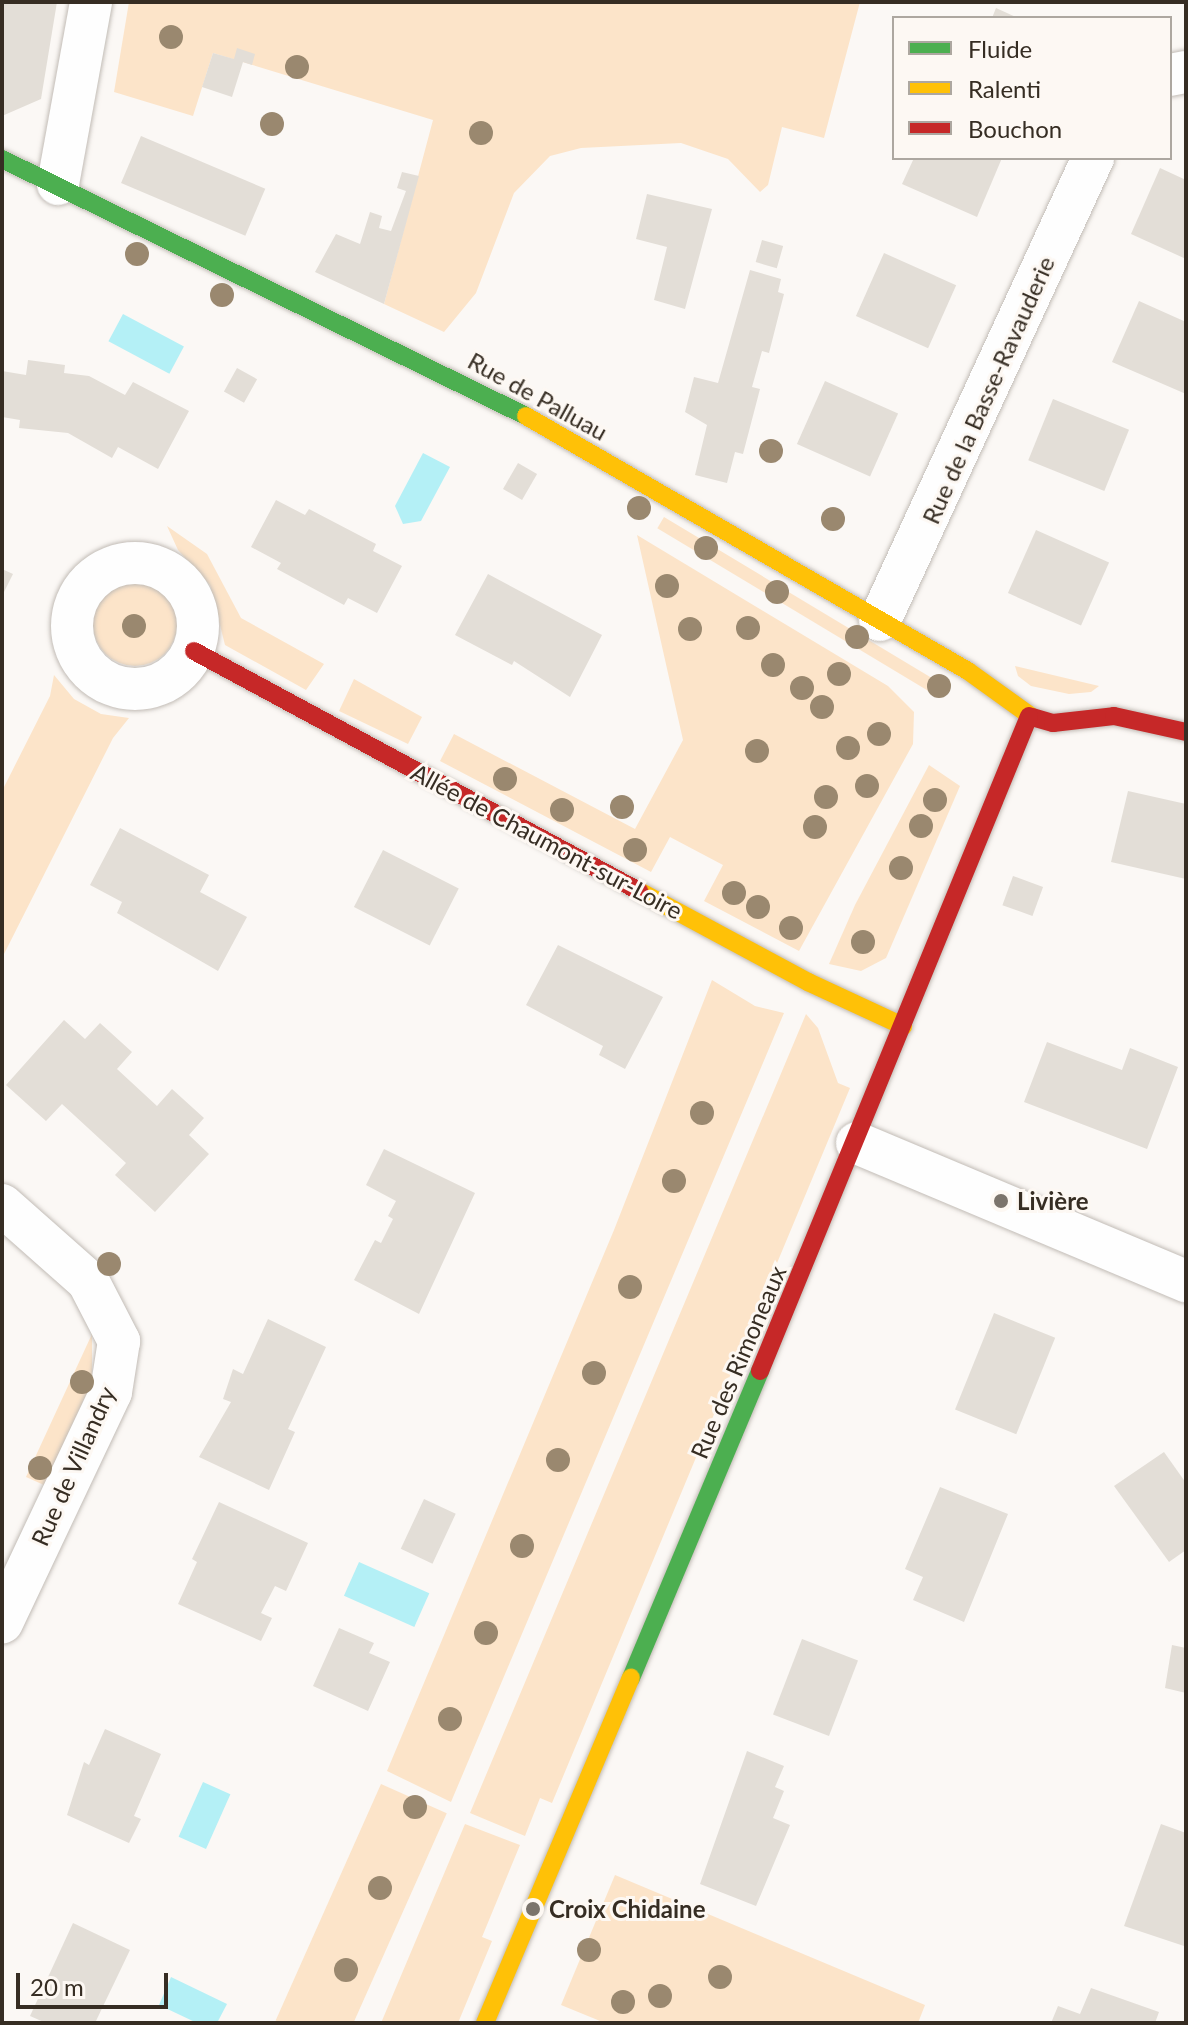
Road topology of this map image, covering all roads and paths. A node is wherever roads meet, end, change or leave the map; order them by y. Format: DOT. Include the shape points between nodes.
graph roads {
  1 [pos="91,2"];
  2 [pos="2,159"];
  3 [pos="1092,160"];
  4 [pos="58,184"];
  5 [pos="880,620"];
  6 [pos="194,651"];
  7 [pos="1029,716"];
  8 [pos="1186,732"];
  9 [pos="903,1026"];
  10 [pos="857,1143"];
  11 [pos="2,1205"];
  12 [pos="1186,1281"];
  13 [pos="2,1623"];
  14 [pos="485,2023"];
  1 -- 4 [label="street"];
  2 -- 4 [label="street, Rue de Palluau"];
  3 -- 5 [label="street, Rue de la Basse-Ravauderie"];
  4 -- 5 [label="street, Rue de Palluau" via="559,432"];
  5 -- 7 [label="street, Rue de Palluau" via="968,671"];
  6 -- 9 [label="street, Allée de Chaumont-sur-Loire" via="808,982"];
  7 -- 8 [label="street" via="1053,723 1114,716"];
  7 -- 9 [label="street, Rue des Rimoneaux"];
  9 -- 10 [label="street, Rue des Rimoneaux"];
  10 -- 12 [label="street"];
  10 -- 14 [label="street, Rue des Rimoneaux"];
  11 -- 13 [label="street, Rue de Villandry" via="88,1281 119,1341 111,1392"];
}
